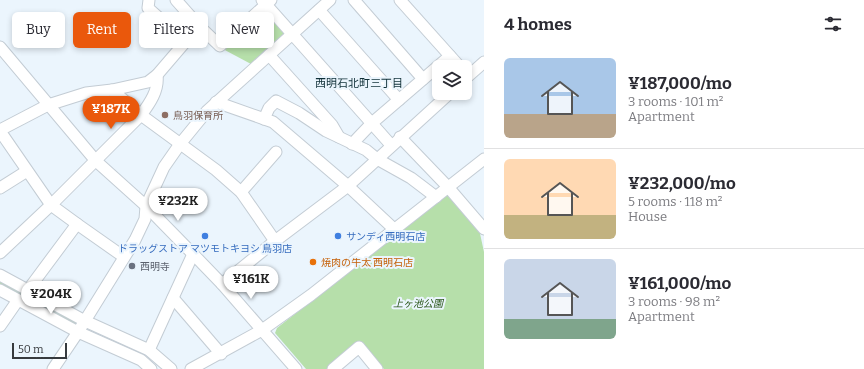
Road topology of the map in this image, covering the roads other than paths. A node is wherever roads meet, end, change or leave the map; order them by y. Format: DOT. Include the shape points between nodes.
graph roads {
  1 [pos="149,0"];
  2 [pos="176,0"];
  3 [pos="330,0"];
  4 [pos="354,0"];
  5 [pos="403,1"];
  6 [pos="267,2"];
  7 [pos="319,10"];
  8 [pos="152,12"];
  9 [pos="187,12"];
  10 [pos="292,34"];
  11 [pos="208,35"];
  12 [pos="0,47"];
  13 [pos="179,48"];
  14 [pos="269,55"];
  15 [pos="450,56"];
  16 [pos="454,60"];
  17 [pos="484,62"];
  18 [pos="472,71"];
  19 [pos="157,74"];
  20 [pos="423,79"];
  21 [pos="112,90"];
  22 [pos="399,100"];
  23 [pos="442,100"];
  24 [pos="216,102"];
  25 [pos="48,105"];
  26 [pos="141,115"];
  27 [pos="264,119"];
  28 [pos="372,123"];
  29 [pos="0,130"];
  30 [pos="339,137"];
  31 [pos="400,137"];
  32 [pos="180,144"];
  33 [pos="352,144"];
  34 [pos="391,145"];
  35 [pos="276,152"];
  36 [pos="377,159"];
  37 [pos="484,159"];
  38 [pos="96,161"];
  39 [pos="27,171"];
  40 [pos="348,186"];
  41 [pos="0,188"];
  42 [pos="448,188"];
  43 [pos="241,192"];
  44 [pos="436,197"];
  45 [pos="51,205"];
  46 [pos="146,206"];
  47 [pos="77,224"];
  48 [pos="394,229"];
  49 [pos="484,229"];
  50 [pos="275,241"];
  51 [pos="0,253"];
  52 [pos="193,254"];
  53 [pos="124,257"];
  54 [pos="0,275"];
  55 [pos="222,284"];
  56 [pos="0,290"];
  57 [pos="28,290"];
  58 [pos="173,298"];
  59 [pos="18,300"];
  60 [pos="85,321"];
  61 [pos="0,326"];
  62 [pos="262,330"];
  63 [pos="78,332"];
  64 [pos="149,350"];
  65 [pos="221,354"];
  66 [pos="53,369"];
  67 [pos="151,369"];
  68 [pos="171,369"];
  69 [pos="191,369"];
  70 [pos="296,369"];
  71 [pos="333,369"];
  72 [pos="377,369"];
  1 -- 8 [label="street" via="148,8"];
  2 -- 9 [label="street"];
  3 -- 7 [label="street"];
  4 -- 20 [label="street"];
  5 -- 15 [label="street"];
  6 -- 10 [label="street"];
  6 -- 11 [label="street" via="220,46"];
  7 -- 10 [label="street"];
  7 -- 22 [label="street"];
  10 -- 14 [label="street"];
  10 -- 28 [label="street"];
  12 -- 25 [label="street"];
  13 -- 19 [label="street"];
  14 -- 24 [label="street"];
  14 -- 30 [label="street" via="332,125"];
  15 -- 16 [label="street"];
  15 -- 20 [label="street"];
  17 -- 18 [label="street"];
  19 -- 21 [label="street" via="148,82"];
  19 -- 26 [label="street" via="158,82 151,101"];
  20 -- 22 [label="street"];
  21 -- 25 [label="street" via="86,93"];
  21 -- 26 [label="street"];
  22 -- 28 [label="street"];
  23 -- 31 [label="street"];
  24 -- 27 [label="street"];
  24 -- 32 [label="street"];
  25 -- 29 [label="street"];
  25 -- 38 [label="street"];
  26 -- 32 [label="street"];
  26 -- 38 [label="street"];
  27 -- 30 [label="street" via="276,101"];
  27 -- 40 [label="street" via="273,122"];
  28 -- 33 [label="street"];
  28 -- 34 [label="street"];
  29 -- 39 [label="street"];
  30 -- 33 [label="street"];
  31 -- 34 [label="street"];
  31 -- 42 [label="street"];
  32 -- 43 [label="street"];
  32 -- 46 [label="street" via="164,167"];
  33 -- 36 [label="street" via="366,150"];
  34 -- 36 [label="street"];
  35 -- 43 [label="street"];
  36 -- 40 [label="street"];
  36 -- 44 [label="street" via="411,178"];
  37 -- 42 [label="street"];
  38 -- 45 [label="street"];
  38 -- 46 [label="street"];
  39 -- 41 [label="street"];
  39 -- 45 [label="street"];
  40 -- 48 [label="street"];
  40 -- 50 [label="street"];
  42 -- 44 [label="street"];
  42 -- 49 [label="street"];
  43 -- 50 [label="street"];
  44 -- 48 [label="street"];
  45 -- 47 [label="street"];
  45 -- 51 [label="street"];
  46 -- 52 [label="street"];
  46 -- 53 [label="street" via="145,219"];
  47 -- 53 [label="street"];
  47 -- 57 [label="street"];
  48 -- 62 [label="street"];
  50 -- 55 [label="street"];
  52 -- 55 [label="street"];
  52 -- 58 [label="street"];
  53 -- 60 [label="street"];
  54 -- 57 [label="street"];
  55 -- 62 [label="street"];
  56 -- 59 [label="street"];
  57 -- 60 [label="street"];
  58 -- 64 [label="street"];
  58 -- 65 [label="street"];
  59 -- 61 [label="street"];
  59 -- 63 [label="street"];
  60 -- 63 [label="street"];
  60 -- 64 [label="street"];
  62 -- 65 [label="street"];
  62 -- 70 [label="street"];
  63 -- 66 [label="street"];
  63 -- 67 [label="street" via="141,360"];
  64 -- 68 [label="street"];
  65 -- 69 [label="street"];
  71 -- 72 [label="street" via="359,347"];
}
